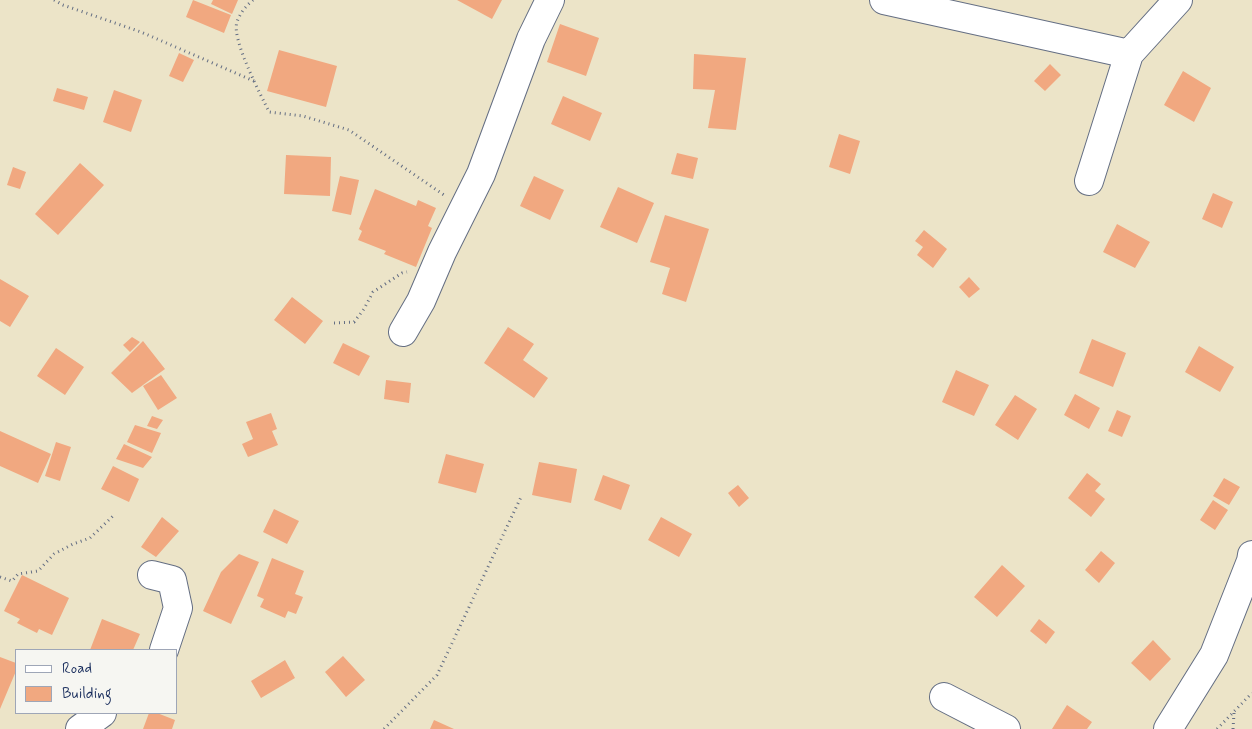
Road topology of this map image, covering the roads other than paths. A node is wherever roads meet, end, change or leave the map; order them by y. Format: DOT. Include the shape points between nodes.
graph roads {
  1 [pos="550,0"];
  2 [pos="884,0"];
  3 [pos="1178,0"];
  4 [pos="1129,54"];
  5 [pos="1089,181"];
  6 [pos="403,332"];
  7 [pos="1252,555"];
  8 [pos="152,575"];
  9 [pos="164,649"];
  10 [pos="944,697"];
  11 [pos="101,714"];
  12 [pos="80,729"];
  13 [pos="1006,729"];
  14 [pos="1168,729"];
  1 -- 6 [label="street" via="527,48 481,174 421,302"];
  2 -- 4 [label="street"];
  3 -- 4 [label="street"];
  4 -- 5 [label="street"];
  7 -- 14 [label="street" via="1214,655"];
  8 -- 9 [label="street" via="172,580 178,608"];
  10 -- 13 [label="street"];
  11 -- 12 [label="street"];
}
